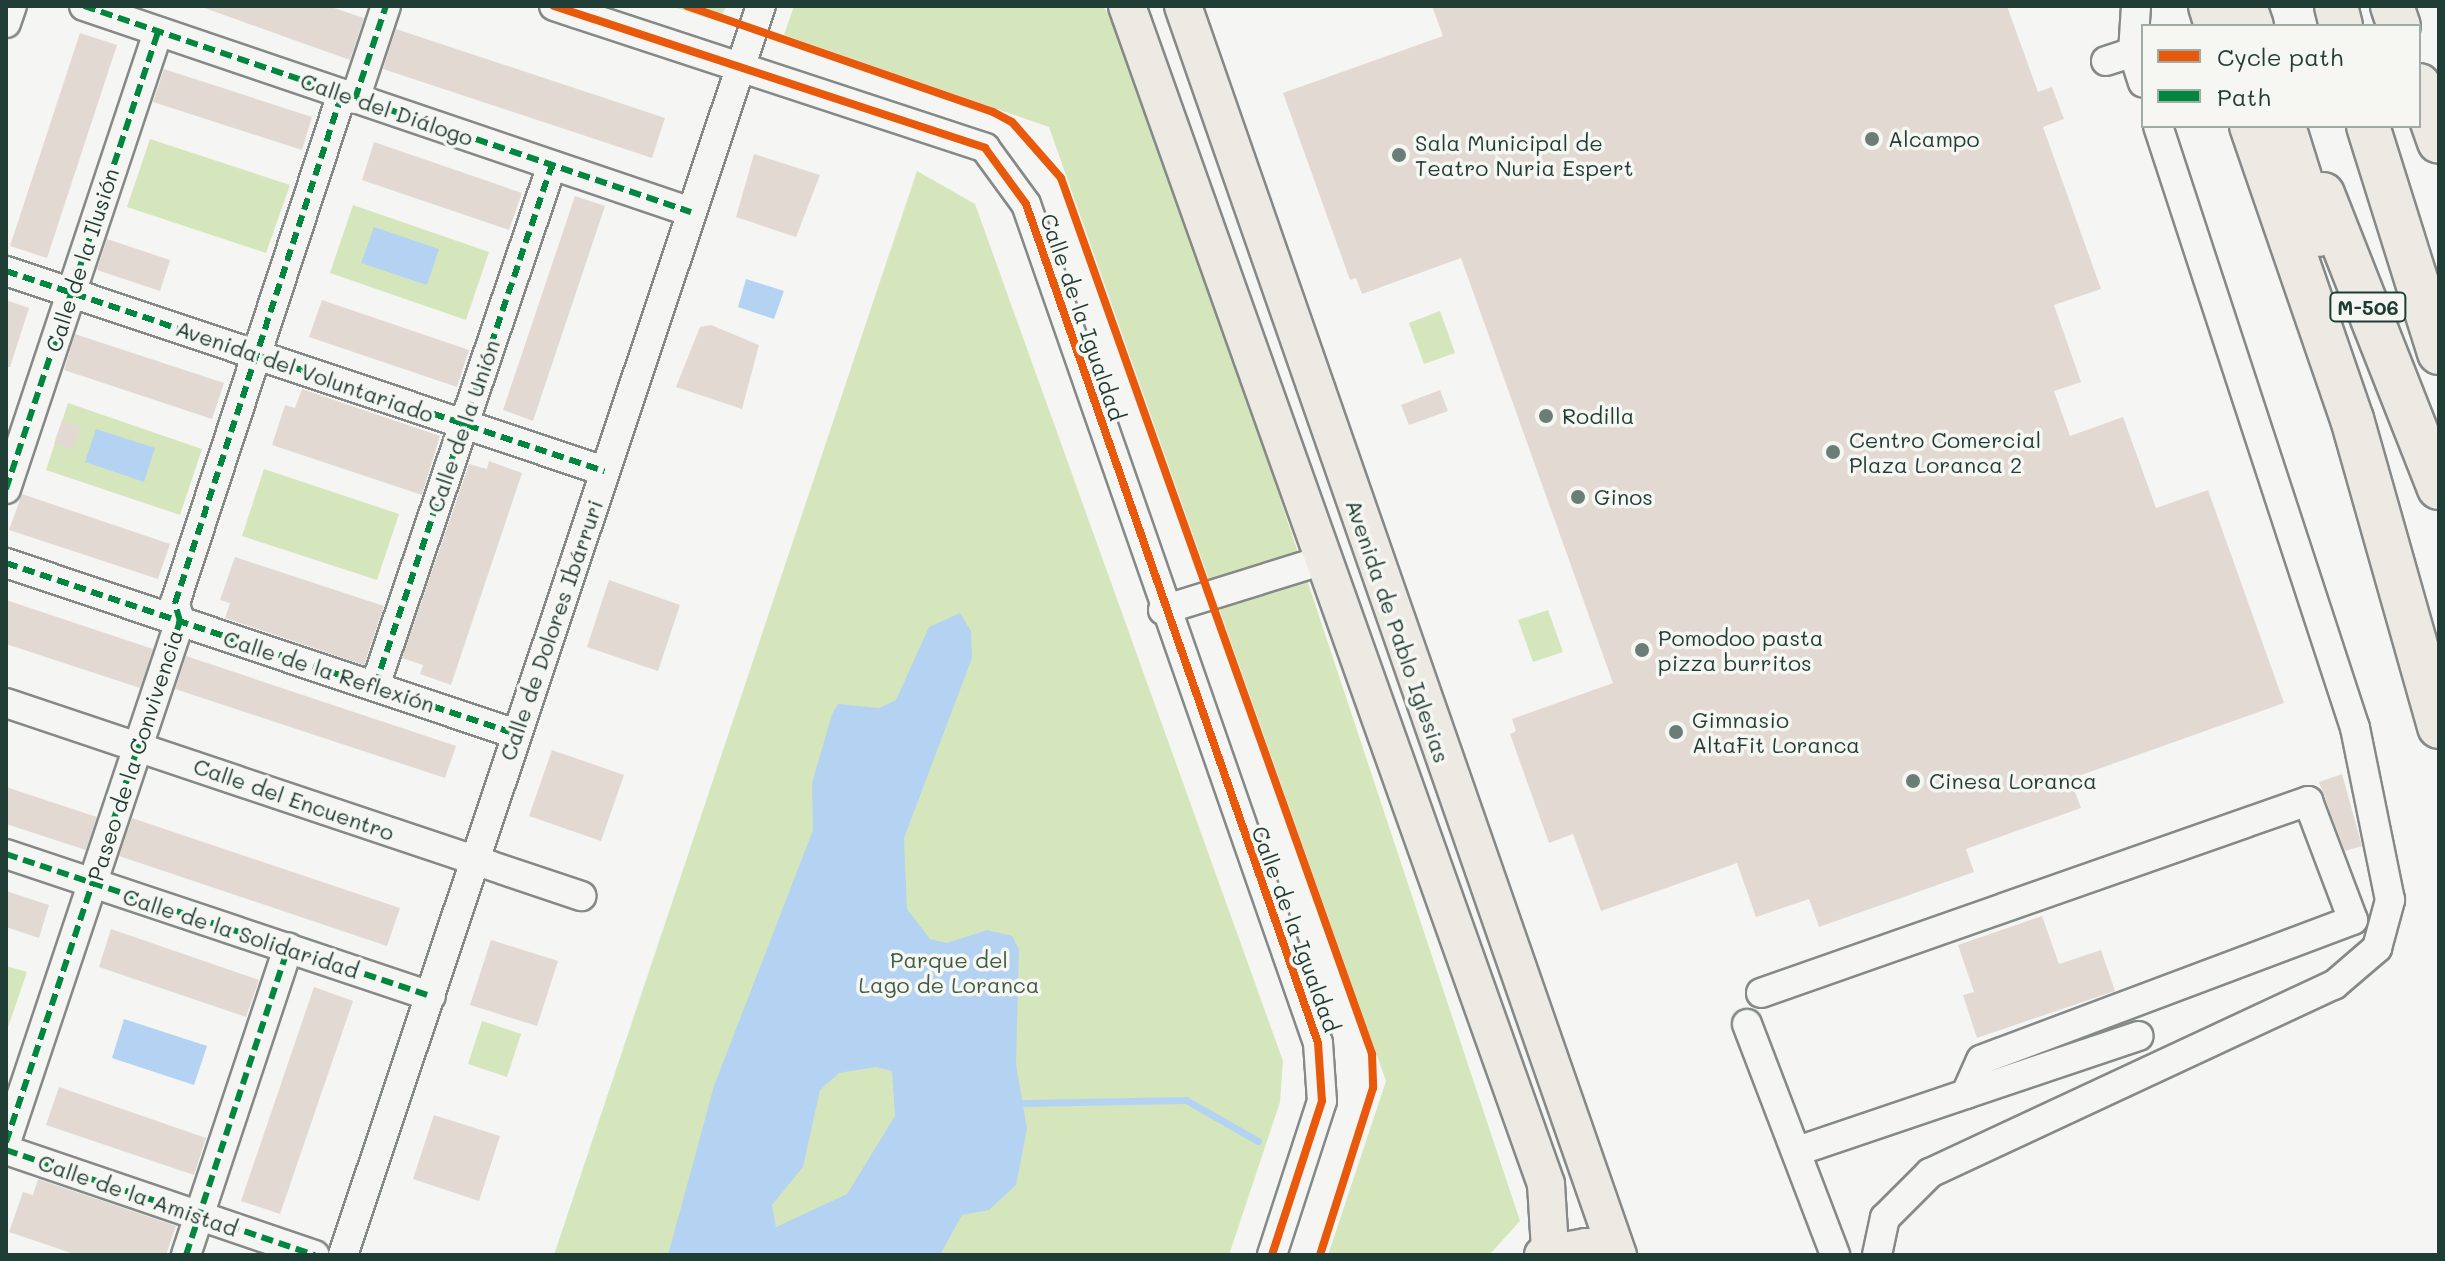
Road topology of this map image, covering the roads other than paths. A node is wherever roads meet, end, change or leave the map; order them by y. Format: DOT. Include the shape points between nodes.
graph roads {
  1 [pos="12,6"];
  2 [pos="84,6"];
  3 [pos="386,6"];
  4 [pos="554,6"];
  5 [pos="761,6"];
  6 [pos="1127,6"];
  7 [pos="1183,6"];
  8 [pos="2136,6"];
  9 [pos="6,23"];
  10 [pos="158,32"];
  11 [pos="2133,52"];
  12 [pos="2106,61"];
  13 [pos="741,65"];
  14 [pos="2141,76"];
  15 [pos="2421,91"];
  16 [pos="349,96"];
  17 [pos="2159,128"];
  18 [pos="2252,128"];
  19 [pos="2285,128"];
  20 [pos="2296,128"];
  21 [pos="2369,128"];
  22 [pos="2439,142"];
  23 [pos="552,165"];
  24 [pos="691,212"];
  25 [pos="6,271"];
  26 [pos="71,293"];
  27 [pos="2439,353"];
  28 [pos="256,355"];
  29 [pos="464,424"];
  30 [pos="604,471"];
  31 [pos="2439,488"];
  32 [pos="6,489"];
  33 [pos="1327,559"];
  34 [pos="6,563"];
  35 [pos="1163,610"];
  36 [pos="180,621"];
  37 [pos="2439,643"];
  38 [pos="375,686"];
  39 [pos="6,703"];
  40 [pos="2439,727"];
  41 [pos="516,734"];
  42 [pos="138,747"];
  43 [pos="6,854"];
  44 [pos="475,860"];
  45 [pos="92,883"];
  46 [pos="581,896"];
  47 [pos="288,948"];
  48 [pos="1761,993"];
  49 [pos="431,996"];
  50 [pos="1747,1024"];
  51 [pos="2138,1036"];
  52 [pos="1966,1094"];
  53 [pos="6,1142"];
  54 [pos="6,1150"];
  55 [pos="1795,1152"];
  56 [pos="199,1216"];
  57 [pos="1547,1253"];
  58 [pos="186,1255"];
  59 [pos="315,1255"];
  60 [pos="343,1255"];
  61 [pos="1272,1255"];
  62 [pos="1609,1255"];
  63 [pos="1618,1255"];
  64 [pos="1835,1255"];
  65 [pos="1877,1255"];
  1 -- 9 [label="street"];
  2 -- 10 [label="street, Calle del Diálogo"];
  3 -- 16 [label="street, Paseo de la Convivencia"];
  4 -- 13 [label="street, Calle de la Igualdad"];
  5 -- 13 [label="street, Calle de Dolores Ibárruri"];
  6 -- 33 [label="main road, Avenida de Pablo Iglesias"];
  7 -- 63 [label="main road, Avenida de Pablo Iglesias"];
  8 -- 11 [label="street"];
  10 -- 16 [label="street, Calle del Diálogo"];
  10 -- 26 [label="street, Calle de la Ilusión"];
  11 -- 12 [label="street"];
  11 -- 14 [label="street"];
  13 -- 24 [label="street, Calle de Dolores Ibárruri"];
  13 -- 35 [label="street, Calle de la Igualdad" via="985,148 1026,204"];
  15 -- 22 [label="highway"];
  16 -- 23 [label="street, Calle del Diálogo"];
  16 -- 28 [label="street, Paseo de la Convivencia"];
  17 -- 65 [label="street" via="2355,728 2390,900 2377,948 2334,985 1930,1173 1885,1218"];
  18 -- 40 [label="highway" via="2352,419"];
  19 -- 37 [label="highway" via="2411,525"];
  20 -- 31 [label="highway, M-506"];
  21 -- 27 [label="highway, M-506"];
  23 -- 24 [label="street, Calle del Diálogo"];
  23 -- 29 [label="street, Calle de la Unión"];
  24 -- 30 [label="street, Calle de Dolores Ibárruri"];
  25 -- 26 [label="street, Avenida del Voluntariado"];
  26 -- 28 [label="street, Avenida del Voluntariado"];
  26 -- 32 [label="street, Calle de la Ilusión"];
  28 -- 29 [label="street, Avenida del Voluntariado"];
  28 -- 36 [label="street, Paseo de la Convivencia" via="175,603"];
  29 -- 30 [label="street, Avenida del Voluntariado"];
  29 -- 38 [label="street, Calle de la Unión"];
  30 -- 41 [label="street, Calle de Dolores Ibárruri"];
  33 -- 35 [label="street"];
  33 -- 57 [label="main road, Avenida de Pablo Iglesias" via="1546,1184"];
  34 -- 36 [label="street, Calle de la Reflexión"];
  35 -- 61 [label="street, Calle de la Igualdad" via="1326,1075"];
  36 -- 38 [label="street, Calle de la Reflexión"];
  36 -- 42 [label="street, Paseo de la Convivencia"];
  38 -- 41 [label="street, Calle de la Reflexión"];
  39 -- 42 [label="street, Calle del Encuentro"];
  41 -- 44 [label="street, Calle de Dolores Ibárruri"];
  42 -- 44 [label="street, Calle del Encuentro"];
  42 -- 45 [label="street, Paseo de la Convivencia"];
  43 -- 45 [label="street, Calle de la Solidaridad"];
  44 -- 46 [label="street, Calle del Encuentro"];
  44 -- 49 [label="street, Calle de Dolores Ibárruri"];
  45 -- 47 [label="street, Calle de la Solidaridad"];
  45 -- 53 [label="street, Paseo de la Convivencia"];
  47 -- 49 [label="street, Calle de la Solidaridad"];
  47 -- 56 [label="street"];
  48 -- 52 [label="street" via="2308,801 2353,920 1981,1060"];
  49 -- 60 [label="street, Calle de Dolores Ibárruri"];
  50 -- 55 [label="street"];
  51 -- 52 [label="street"];
  52 -- 55 [label="street"];
  54 -- 56 [label="street, Calle de la Amistad"];
  55 -- 64 [label="street"];
  56 -- 58 [label="street"];
  56 -- 59 [label="street, Calle de la Amistad"];
  57 -- 62 [label="main road" via="1586,1247"];
}
